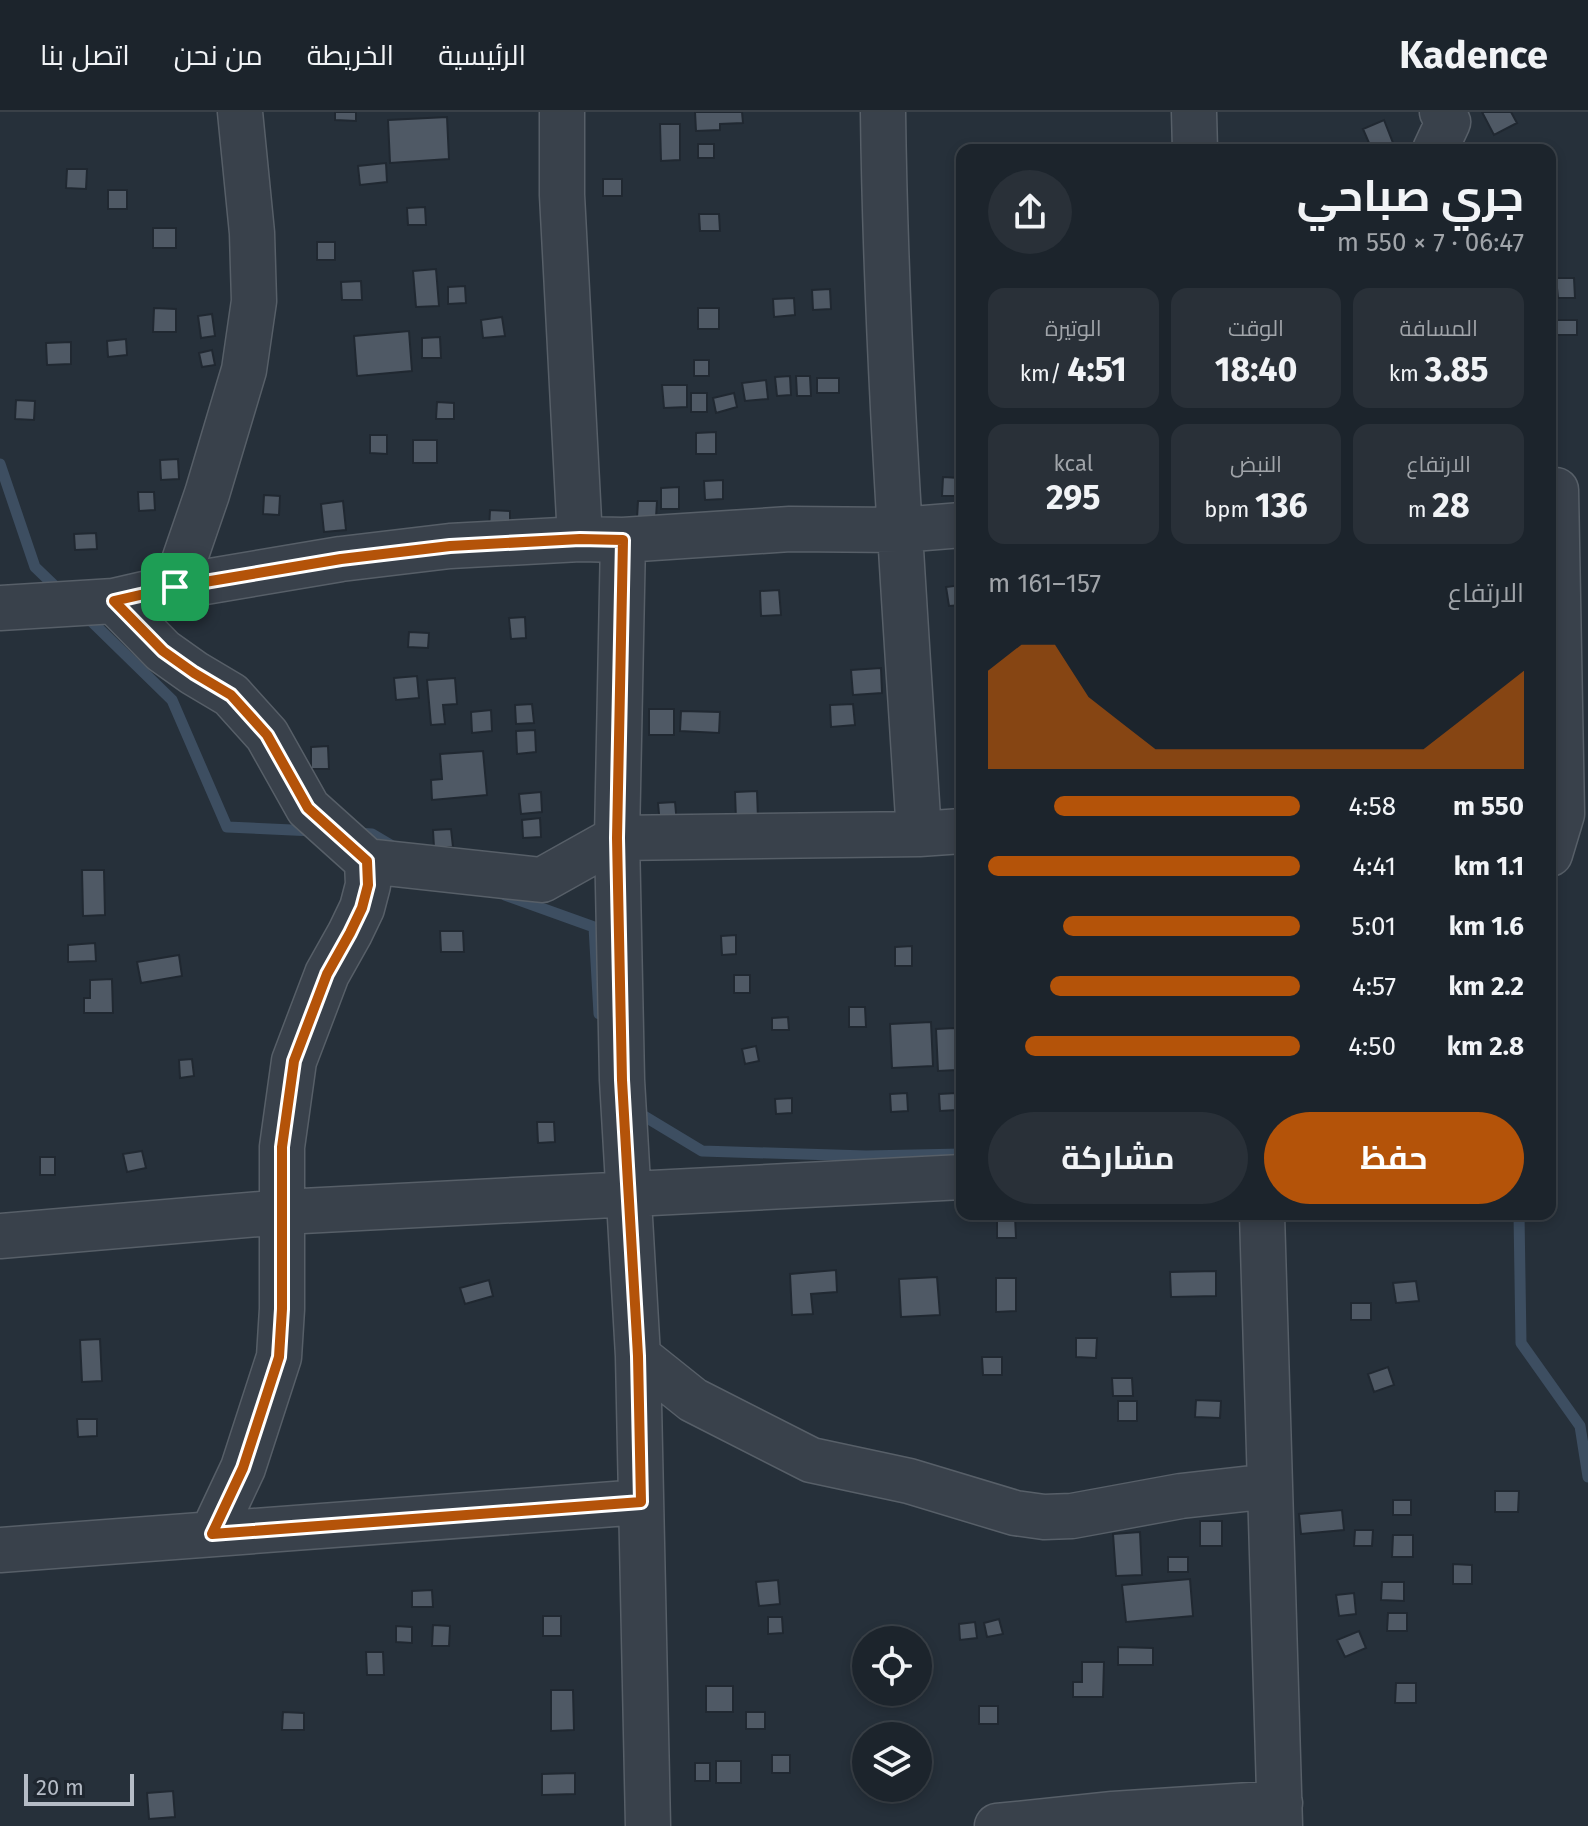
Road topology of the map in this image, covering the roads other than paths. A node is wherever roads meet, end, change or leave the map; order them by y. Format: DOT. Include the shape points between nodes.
graph roads {
  1 [pos="240,112"];
  2 [pos="562,112"];
  3 [pos="883,112"];
  4 [pos="1194,112"];
  5 [pos="1442,112"];
  6 [pos="1195,144"];
  7 [pos="1438,144"];
  8 [pos="1565,489"];
  9 [pos="956,525"];
  10 [pos="900,530"];
  11 [pos="580,539"];
  12 [pos="623,540"];
  13 [pos="175,587"];
  14 [pos="114,601"];
  15 [pos="0,608"];
  16 [pos="1562,823"];
  17 [pos="956,831"];
  18 [pos="919,834"];
  19 [pos="617,838"];
  20 [pos="367,861"];
  21 [pos="956,1177"];
  22 [pos="629,1194"];
  23 [pos="283,1212"];
  24 [pos="1262,1220"];
  25 [pos="0,1236"];
  26 [pos="638,1356"];
  27 [pos="1270,1486"];
  28 [pos="641,1502"];
  29 [pos="212,1534"];
  30 [pos="0,1550"];
  31 [pos="1280,1815"];
  32 [pos="648,1826"];
  33 [pos="997,1826"];
  1 -- 13 [label="street" via="254,301 244,370"];
  2 -- 11 [label="street"];
  3 -- 10 [label="street"];
  4 -- 6 [label="street"];
  5 -- 7 [label="street" via="1448,122"];
  8 -- 16 [label="street"];
  9 -- 10 [label="street"];
  10 -- 12 [label="street" via="790,529"];
  10 -- 18 [label="street"];
  11 -- 12 [label="street"];
  11 -- 13 [label="street" via="450,546"];
  12 -- 19 [label="street"];
  13 -- 14 [label="street"];
  14 -- 15 [label="street"];
  14 -- 20 [label="street" via="163,651 231,695 267,735 308,808"];
  17 -- 18 [label="street"];
  18 -- 19 [label="street"];
  19 -- 20 [label="street" via="542,880"];
  19 -- 22 [label="street"];
  20 -- 23 [label="street" via="362,908 327,974 294,1061 282,1147"];
  21 -- 22 [label="street"];
  22 -- 23 [label="street"];
  22 -- 26 [label="street"];
  23 -- 25 [label="street"];
  23 -- 29 [label="street" via="279,1357 243,1468"];
  24 -- 27 [label="street"];
  26 -- 27 [label="street" via="693,1400 811,1460 909,1481 1015,1513 1072,1516"];
  26 -- 28 [label="street"];
  27 -- 31 [label="street"];
  28 -- 29 [label="street"];
  28 -- 32 [label="street"];
  29 -- 30 [label="street"];
  31 -- 33 [label="street" via="1113,1814"];
}
